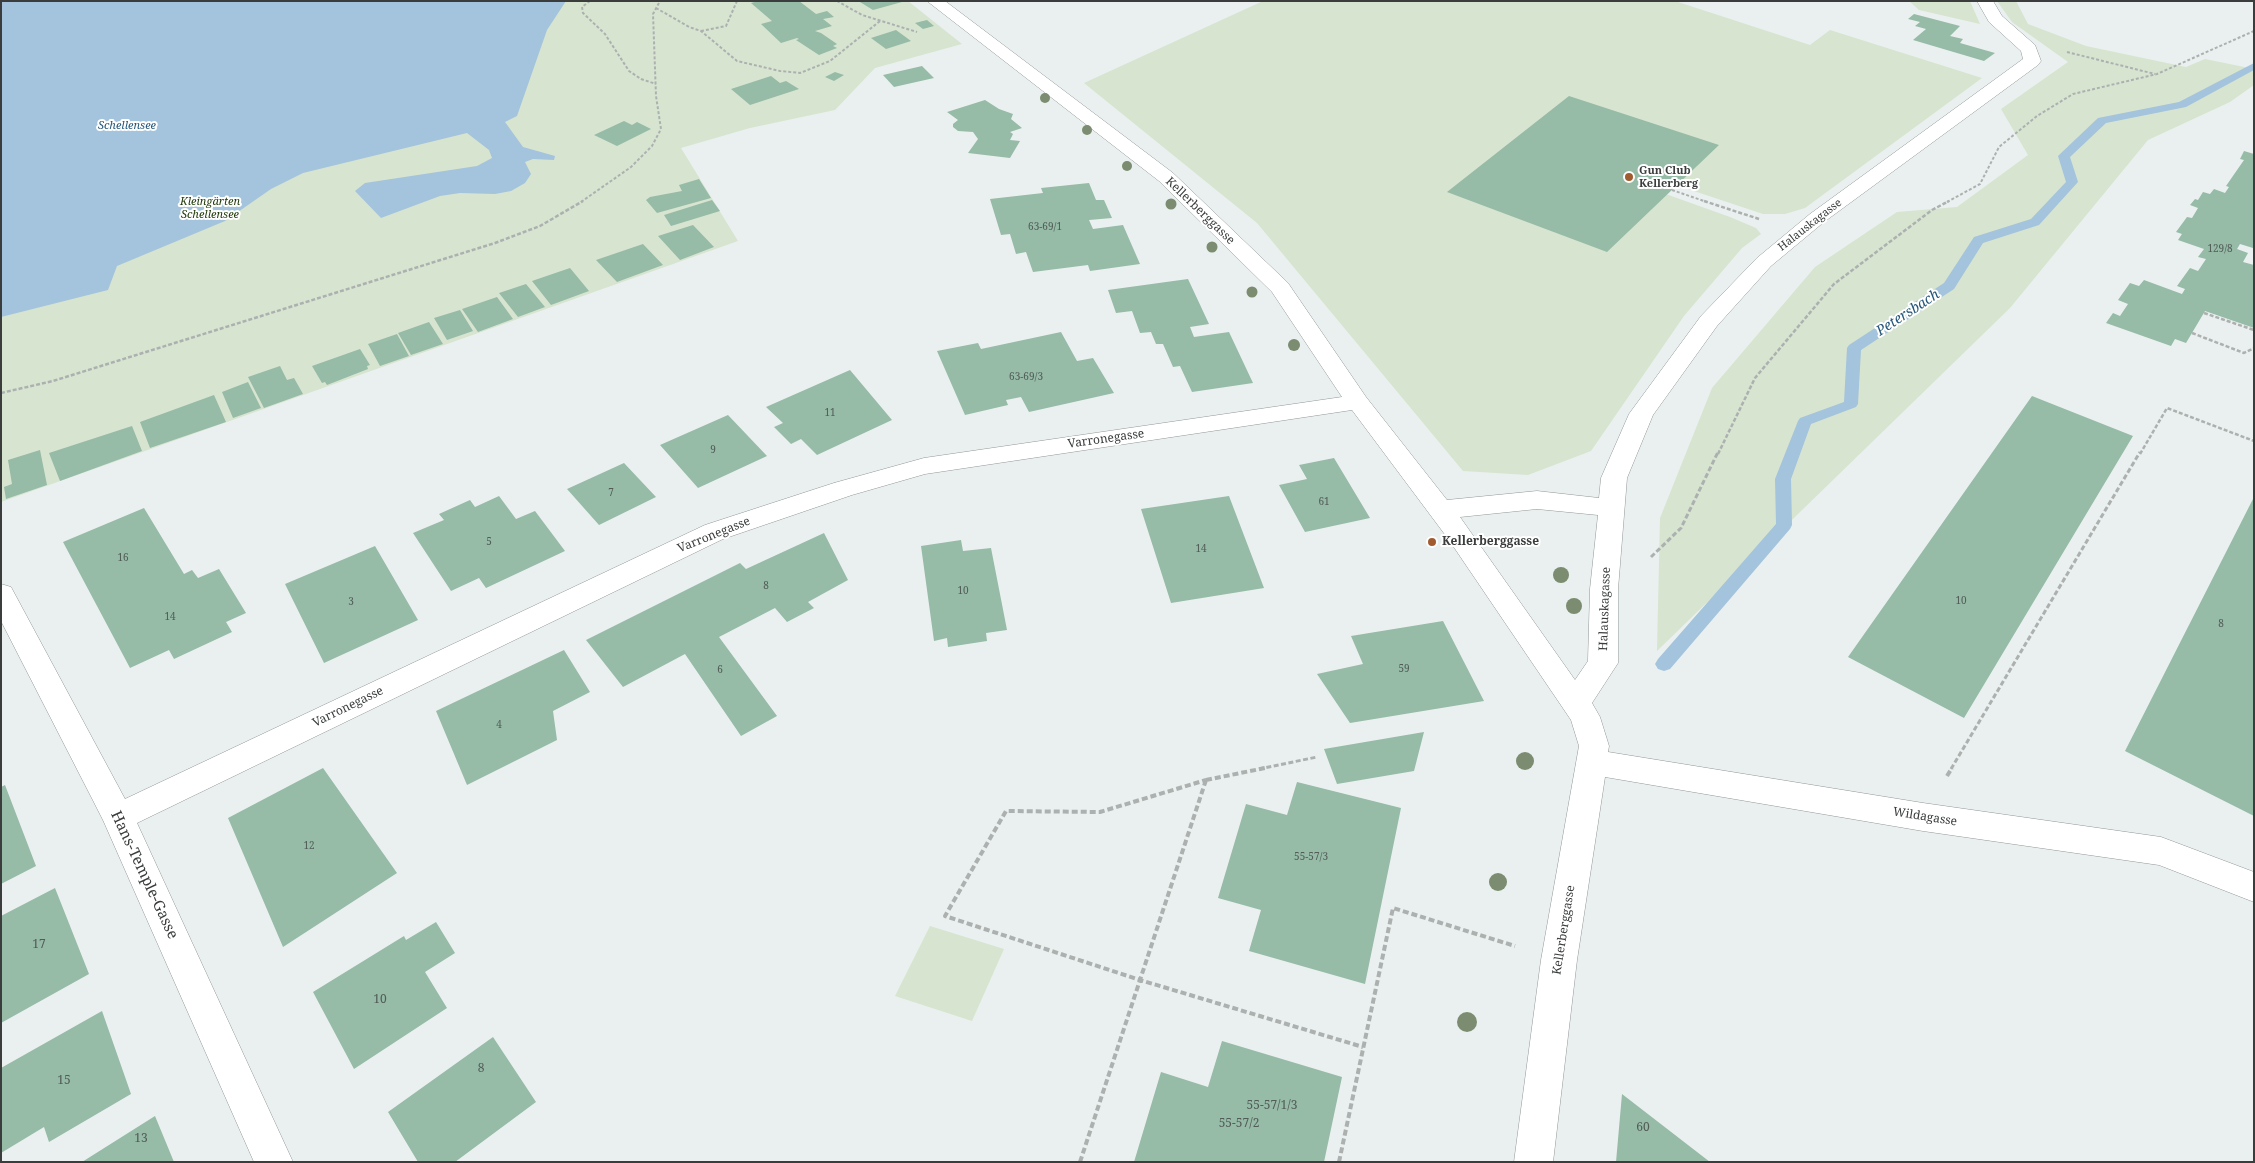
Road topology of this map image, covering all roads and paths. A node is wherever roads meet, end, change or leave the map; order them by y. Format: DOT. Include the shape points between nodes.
graph roads {
  1 [pos="590,1"];
  2 [pos="660,1"];
  3 [pos="736,1"];
  4 [pos="837,1"];
  5 [pos="935,1"];
  6 [pos="1984,1"];
  7 [pos="656,8"];
  8 [pos="880,21"];
  9 [pos="701,31"];
  10 [pos="2254,31"];
  11 [pos="978,33"];
  12 [pos="2022,44"];
  13 [pos="2158,74"];
  14 [pos="656,84"];
  15 [pos="1672,190"];
  16 [pos="1760,220"];
  17 [pos="2204,313"];
  18 [pos="2254,330"];
  19 [pos="2192,333"];
  20 [pos="2254,348"];
  21 [pos="1,393"];
  22 [pos="1358,402"];
  23 [pos="2254,441"];
  24 [pos="1610,508"];
  25 [pos="1440,510"];
  26 [pos="1604,589"];
  27 [pos="1,594"];
  28 [pos="1576,702"];
  29 [pos="1317,757"];
  30 [pos="1592,761"];
  31 [pos="1206,780"];
  32 [pos="1942,784"];
  33 [pos="118,816"];
  34 [pos="2254,887"];
  35 [pos="1558,960"];
  36 [pos="1140,980"];
  37 [pos="1363,1047"];
  38 [pos="274,1162"];
  39 [pos="1080,1162"];
  40 [pos="1339,1162"];
  41 [pos="1533,1162"];
  1 -- 14 [label="path" via="582,7 583,13 605,34 629,71"];
  2 -- 7 [label="path"];
  3 -- 9 [label="path" via="726,26"];
  4 -- 8 [label="path"];
  5 -- 11 [label="street, Kellerberggasse"];
  6 -- 12 [label="street, Halauskagasse" via="1995,19"];
  7 -- 9 [label="path"];
  7 -- 14 [label="path" via="653,14"];
  8 -- 9 [label="path" via="830,62 800,73 737,61"];
  8 -- 11 [label="path" via="948,41"];
  10 -- 13 [label="path"];
  11 -- 22 [label="street, Kellerberggasse" via="1173,184 1280,288"];
  12 -- 13 [label="path" via="2054,48"];
  12 -- 24 [label="street, Halauskagasse" via="2029,49 2032,61 2026,67 1817,218 1758,268 1709,321 1642,414 1614,478"];
  13 -- 26 [label="path" via="2074,94 2037,116 1998,147 1980,184 1932,210 1834,284 1756,378 1681,528 1646,561"];
  14 -- 21 [label="path" via="660,129 652,146 631,167 597,192 540,226 495,243 53,381"];
  15 -- 16 [label="path"];
  17 -- 18 [label="path"];
  19 -- 20 [label="path" via="2244,353"];
  22 -- 25 [label="street, Kellerberggasse"];
  22 -- 33 [label="street, Varronegasse" via="924,466 714,532"];
  23 -- 32 [label="path" via="2167,408"];
  24 -- 25 [label="street" via="1537,500"];
  24 -- 26 [label="street, Halauskagasse"];
  25 -- 28 [label="street, Kellerberggasse"];
  26 -- 28 [label="street, Halauskagasse" via="1603,663"];
  27 -- 33 [label="street, Hans-Temple-Gasse"];
  28 -- 30 [label="street, Kellerberggasse" via="1585,717 1594,746"];
  29 -- 31 [label="path"];
  30 -- 34 [label="street, Wildagasse" via="1923,818 2161,851"];
  30 -- 35 [label="street, Kellerberggasse"];
  31 -- 36 [label="path"];
  31 -- 36 [label="path" via="1100,812 1006,811 946,916"];
  33 -- 38 [label="street, Hans-Temple-Gasse"];
  35 -- 37 [label="path" via="1393,908"];
  35 -- 41 [label="street, Kellerberggasse"];
  36 -- 37 [label="path"];
  36 -- 39 [label="path"];
  37 -- 40 [label="path"];
}
